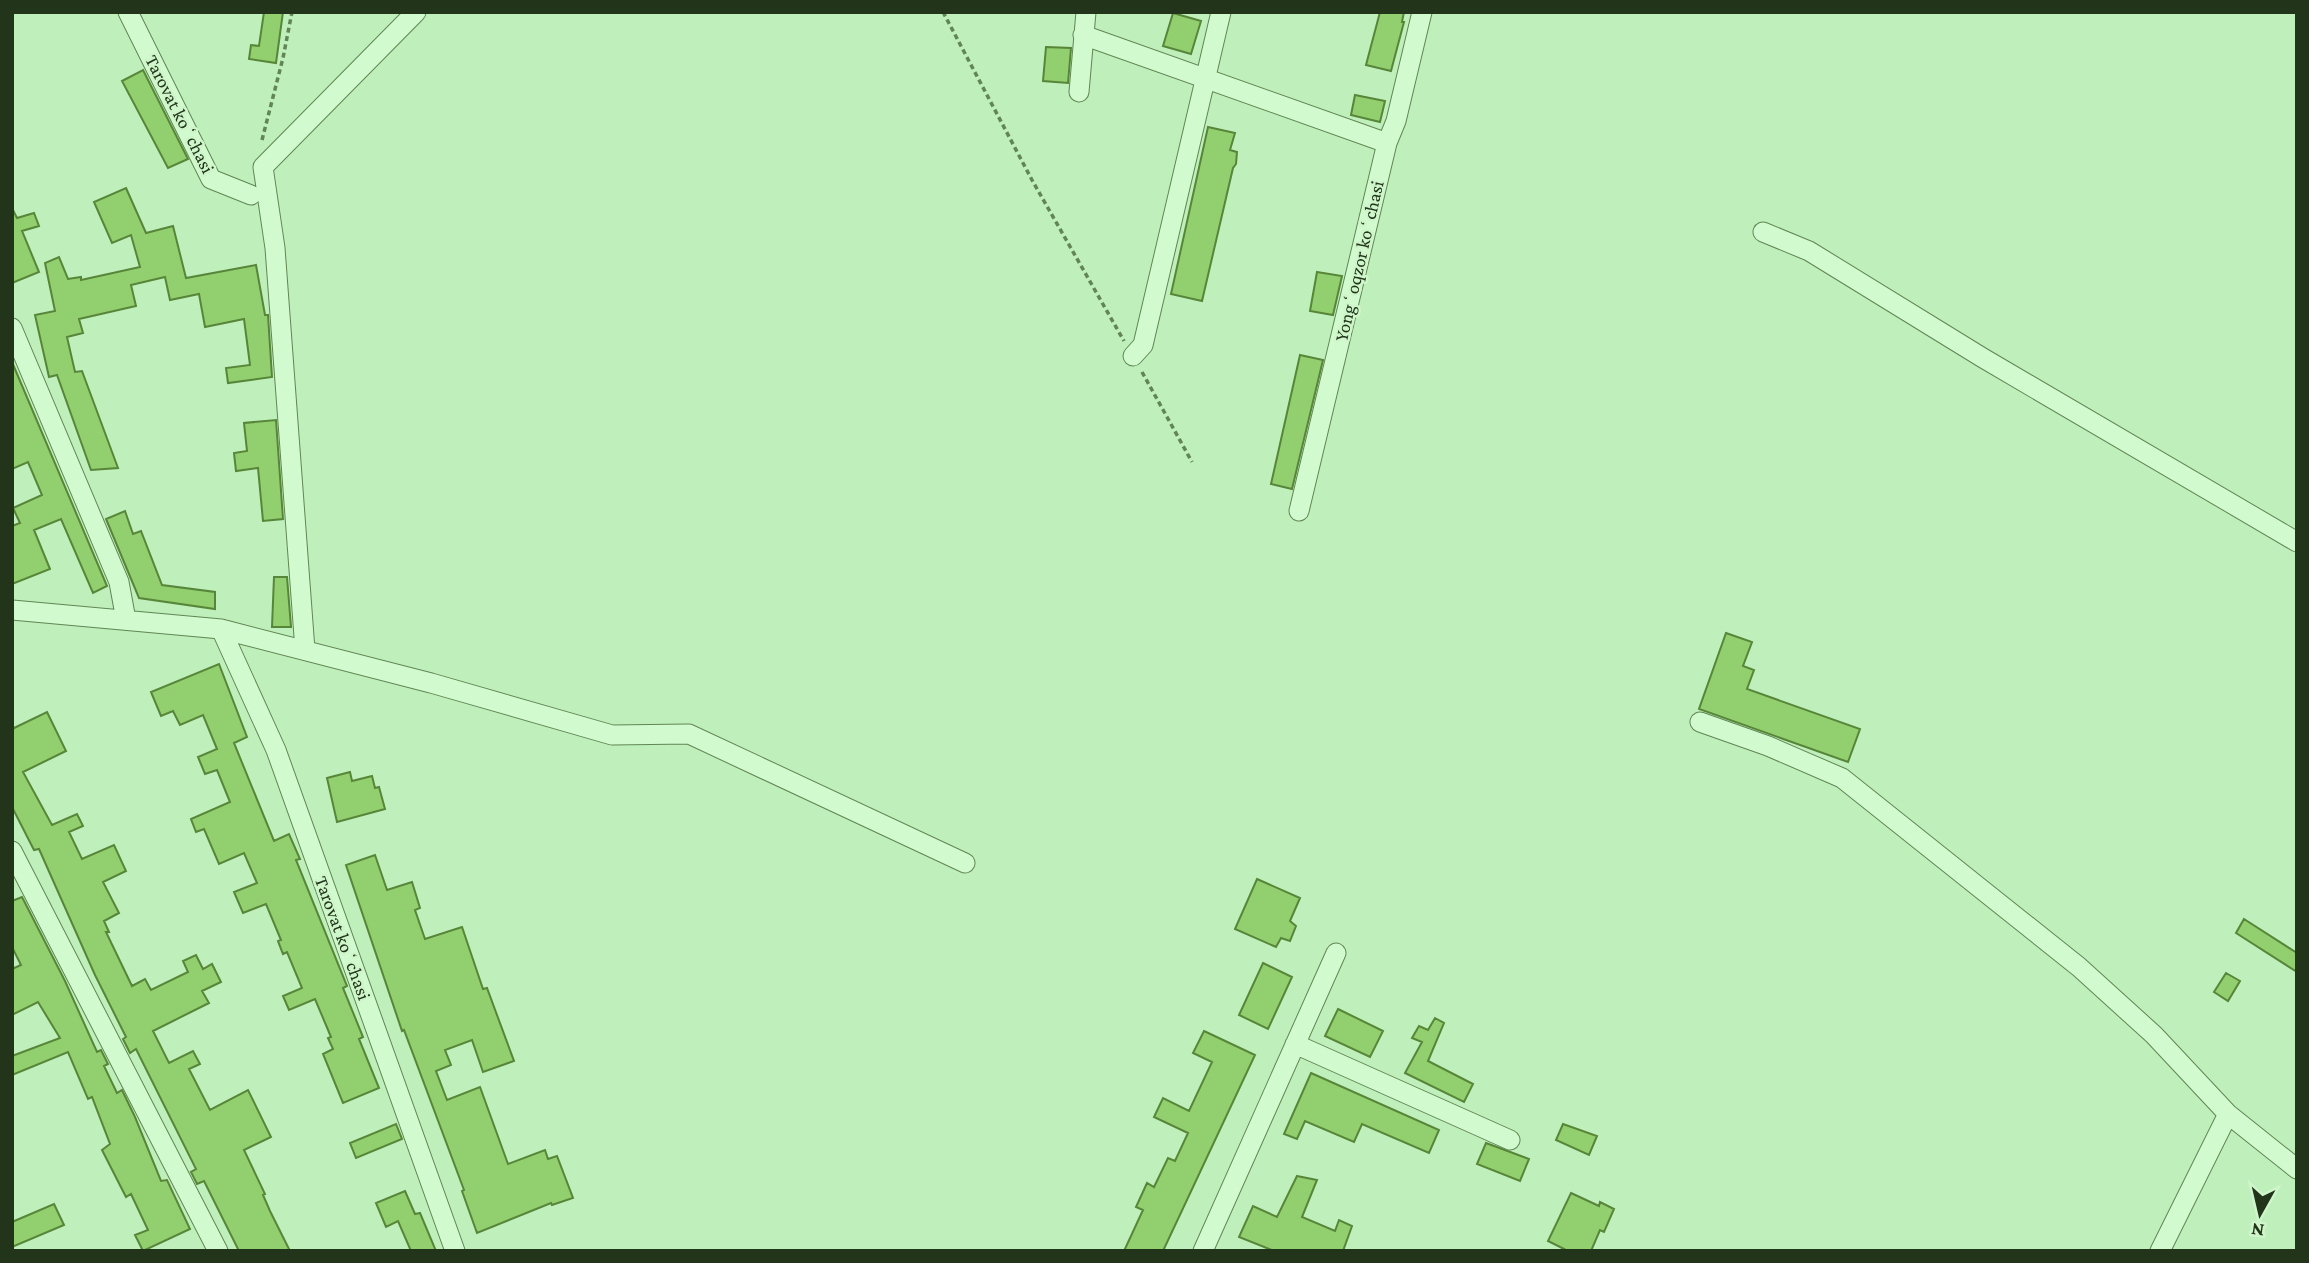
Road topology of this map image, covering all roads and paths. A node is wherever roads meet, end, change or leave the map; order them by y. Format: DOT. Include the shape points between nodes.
graph roads {
  1 [pos="128,12"];
  2 [pos="292,12"];
  3 [pos="416,12"];
  4 [pos="943,12"];
  5 [pos="1086,12"];
  6 [pos="1221,12"];
  7 [pos="1422,12"];
  8 [pos="1083,35"];
  9 [pos="1204,78"];
  10 [pos="1079,92"];
  11 [pos="1387,143"];
  12 [pos="263,167"];
  13 [pos="251,195"];
  14 [pos="1763,232"];
  15 [pos="12,328"];
  16 [pos="1133,356"];
  17 [pos="1192,462"];
  18 [pos="1299,511"];
  19 [pos="2297,542"];
  20 [pos="12,610"];
  21 [pos="126,620"];
  22 [pos="221,629"];
  23 [pos="305,650"];
  24 [pos="1700,722"];
  25 [pos="12,851"];
  26 [pos="965,863"];
  27 [pos="1336,953"];
  28 [pos="1295,1044"];
  29 [pos="2228,1114"];
  30 [pos="1510,1140"];
  31 [pos="2297,1169"];
  32 [pos="218,1251"];
  33 [pos="455,1251"];
  34 [pos="1203,1251"];
  35 [pos="2160,1251"];
  1 -- 13 [label="street, Tarovat koʻchasi" via="211,179"];
  2 -- 12 [label="path" via="259,152"];
  3 -- 12 [label="street"];
  4 -- 16 [label="path"];
  5 -- 8 [label="street"];
  6 -- 9 [label="street"];
  7 -- 11 [label="street, Yongʻoqzor koʻchasi"];
  8 -- 9 [label="street"];
  8 -- 10 [label="street"];
  9 -- 11 [label="street"];
  9 -- 16 [label="street" via="1143,345"];
  11 -- 18 [label="street, Yongʻoqzor koʻchasi"];
  12 -- 23 [label="street" via="275,247"];
  14 -- 19 [label="street" via="1809,251"];
  15 -- 21 [label="street" via="119,582"];
  16 -- 17 [label="path"];
  20 -- 21 [label="street"];
  21 -- 22 [label="street"];
  22 -- 23 [label="street"];
  22 -- 33 [label="street, Tarovat koʻchasi" via="276,750"];
  23 -- 26 [label="street" via="612,735 689,734"];
  24 -- 29 [label="street" via="1842,778 2079,967 2154,1035"];
  25 -- 32 [label="street"];
  27 -- 28 [label="street"];
  28 -- 30 [label="street"];
  28 -- 34 [label="street"];
  29 -- 31 [label="street"];
  29 -- 35 [label="street"];
}
